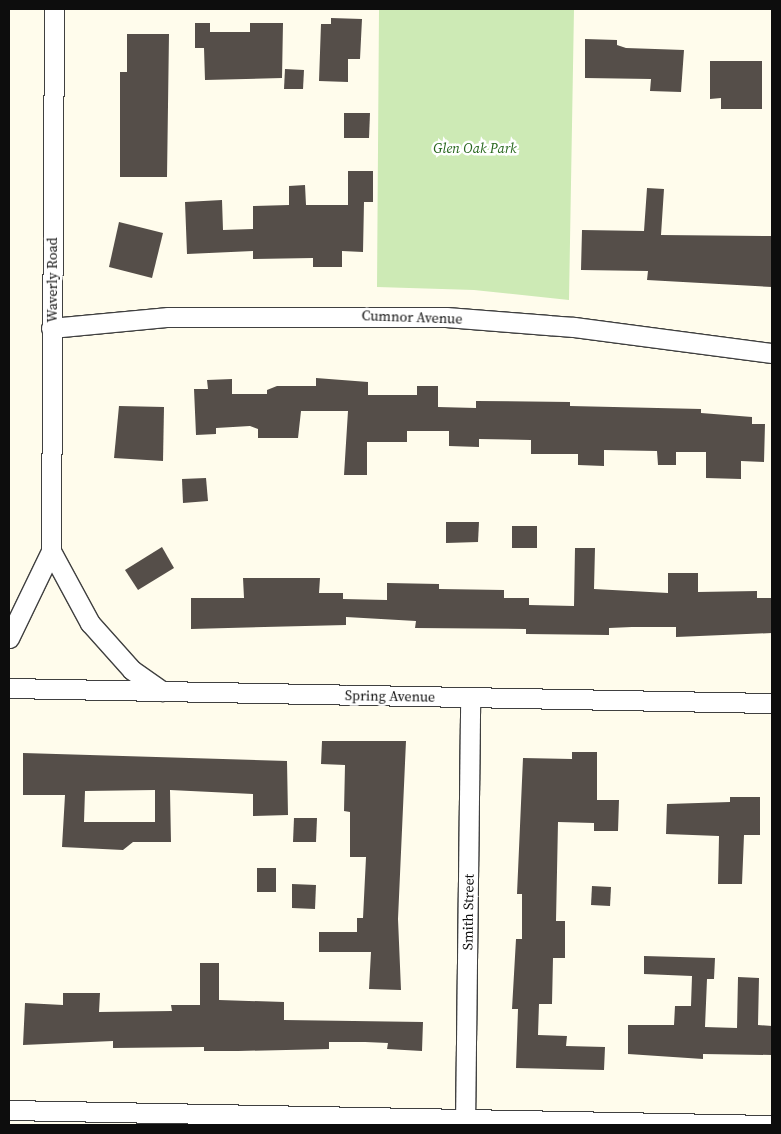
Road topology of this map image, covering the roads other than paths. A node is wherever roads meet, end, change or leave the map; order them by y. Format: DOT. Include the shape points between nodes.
graph roads {
  1 [pos="54,9"];
  2 [pos="51,328"];
  3 [pos="772,353"];
  4 [pos="51,551"];
  5 [pos="9,638"];
  6 [pos="9,688"];
  7 [pos="162,691"];
  8 [pos="470,698"];
  9 [pos="772,703"];
  10 [pos="9,1110"];
  11 [pos="465,1122"];
  12 [pos="772,1125"];
  1 -- 2 [label="street, Waverly Road"];
  2 -- 3 [label="street, Cumnor Avenue" via="168,317 446,316 574,326"];
  2 -- 4 [label="street, Waverly Road"];
  4 -- 5 [label="street, Waverly Road"];
  4 -- 7 [label="street, Waverly Road" via="90,623 132,670"];
  6 -- 7 [label="street, Spring Avenue"];
  7 -- 8 [label="street, Spring Avenue"];
  8 -- 9 [label="street, Spring Avenue"];
  8 -- 11 [label="street, Smith Street"];
  10 -- 11 [label="street"];
  11 -- 12 [label="street"];
}
